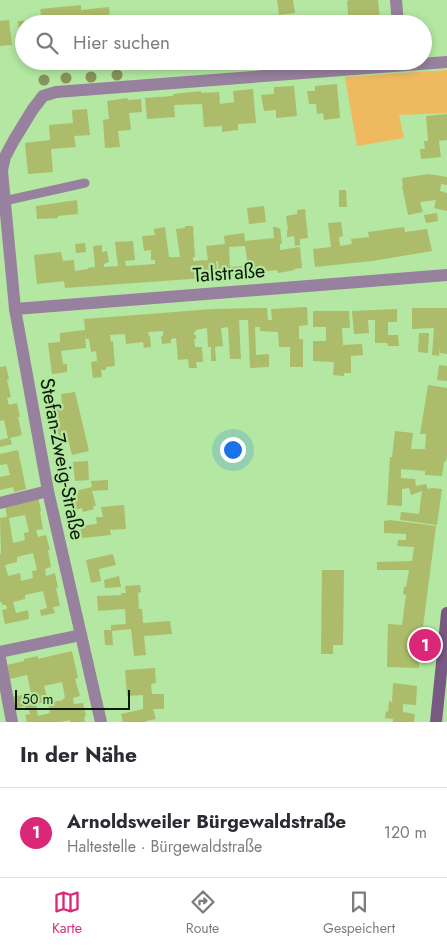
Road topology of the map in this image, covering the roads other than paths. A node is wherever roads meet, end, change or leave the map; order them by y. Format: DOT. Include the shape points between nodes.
graph roads {
  1 [pos="396,0"];
  2 [pos="397,15"];
  3 [pos="432,62"];
  4 [pos="447,62"];
  5 [pos="318,70"];
  6 [pos="85,183"];
  7 [pos="3,204"];
  8 [pos="447,275"];
  9 [pos="15,309"];
  10 [pos="48,490"];
  11 [pos="0,503"];
  12 [pos="447,613"];
  13 [pos="80,635"];
  14 [pos="0,652"];
  15 [pos="0,658"];
  16 [pos="12,722"];
  17 [pos="101,722"];
  18 [pos="436,722"];
  1 -- 2 [label="street"];
  3 -- 4 [label="street"];
  5 -- 7 [label="street, Stefan-Zweig-Straße" via="56,92 43,96 5,157"];
  6 -- 7 [label="lane"];
  7 -- 9 [label="street, Stefan-Zweig-Straße"];
  8 -- 9 [label="street, Talstraße"];
  9 -- 10 [label="street, Stefan-Zweig-Straße"];
  10 -- 11 [label="street"];
  10 -- 13 [label="street, Stefan-Zweig-Straße"];
  12 -- 18 [label="main road"];
  13 -- 14 [label="street"];
  13 -- 17 [label="street, Stefan-Zweig-Straße"];
  15 -- 16 [label="street"];
}
